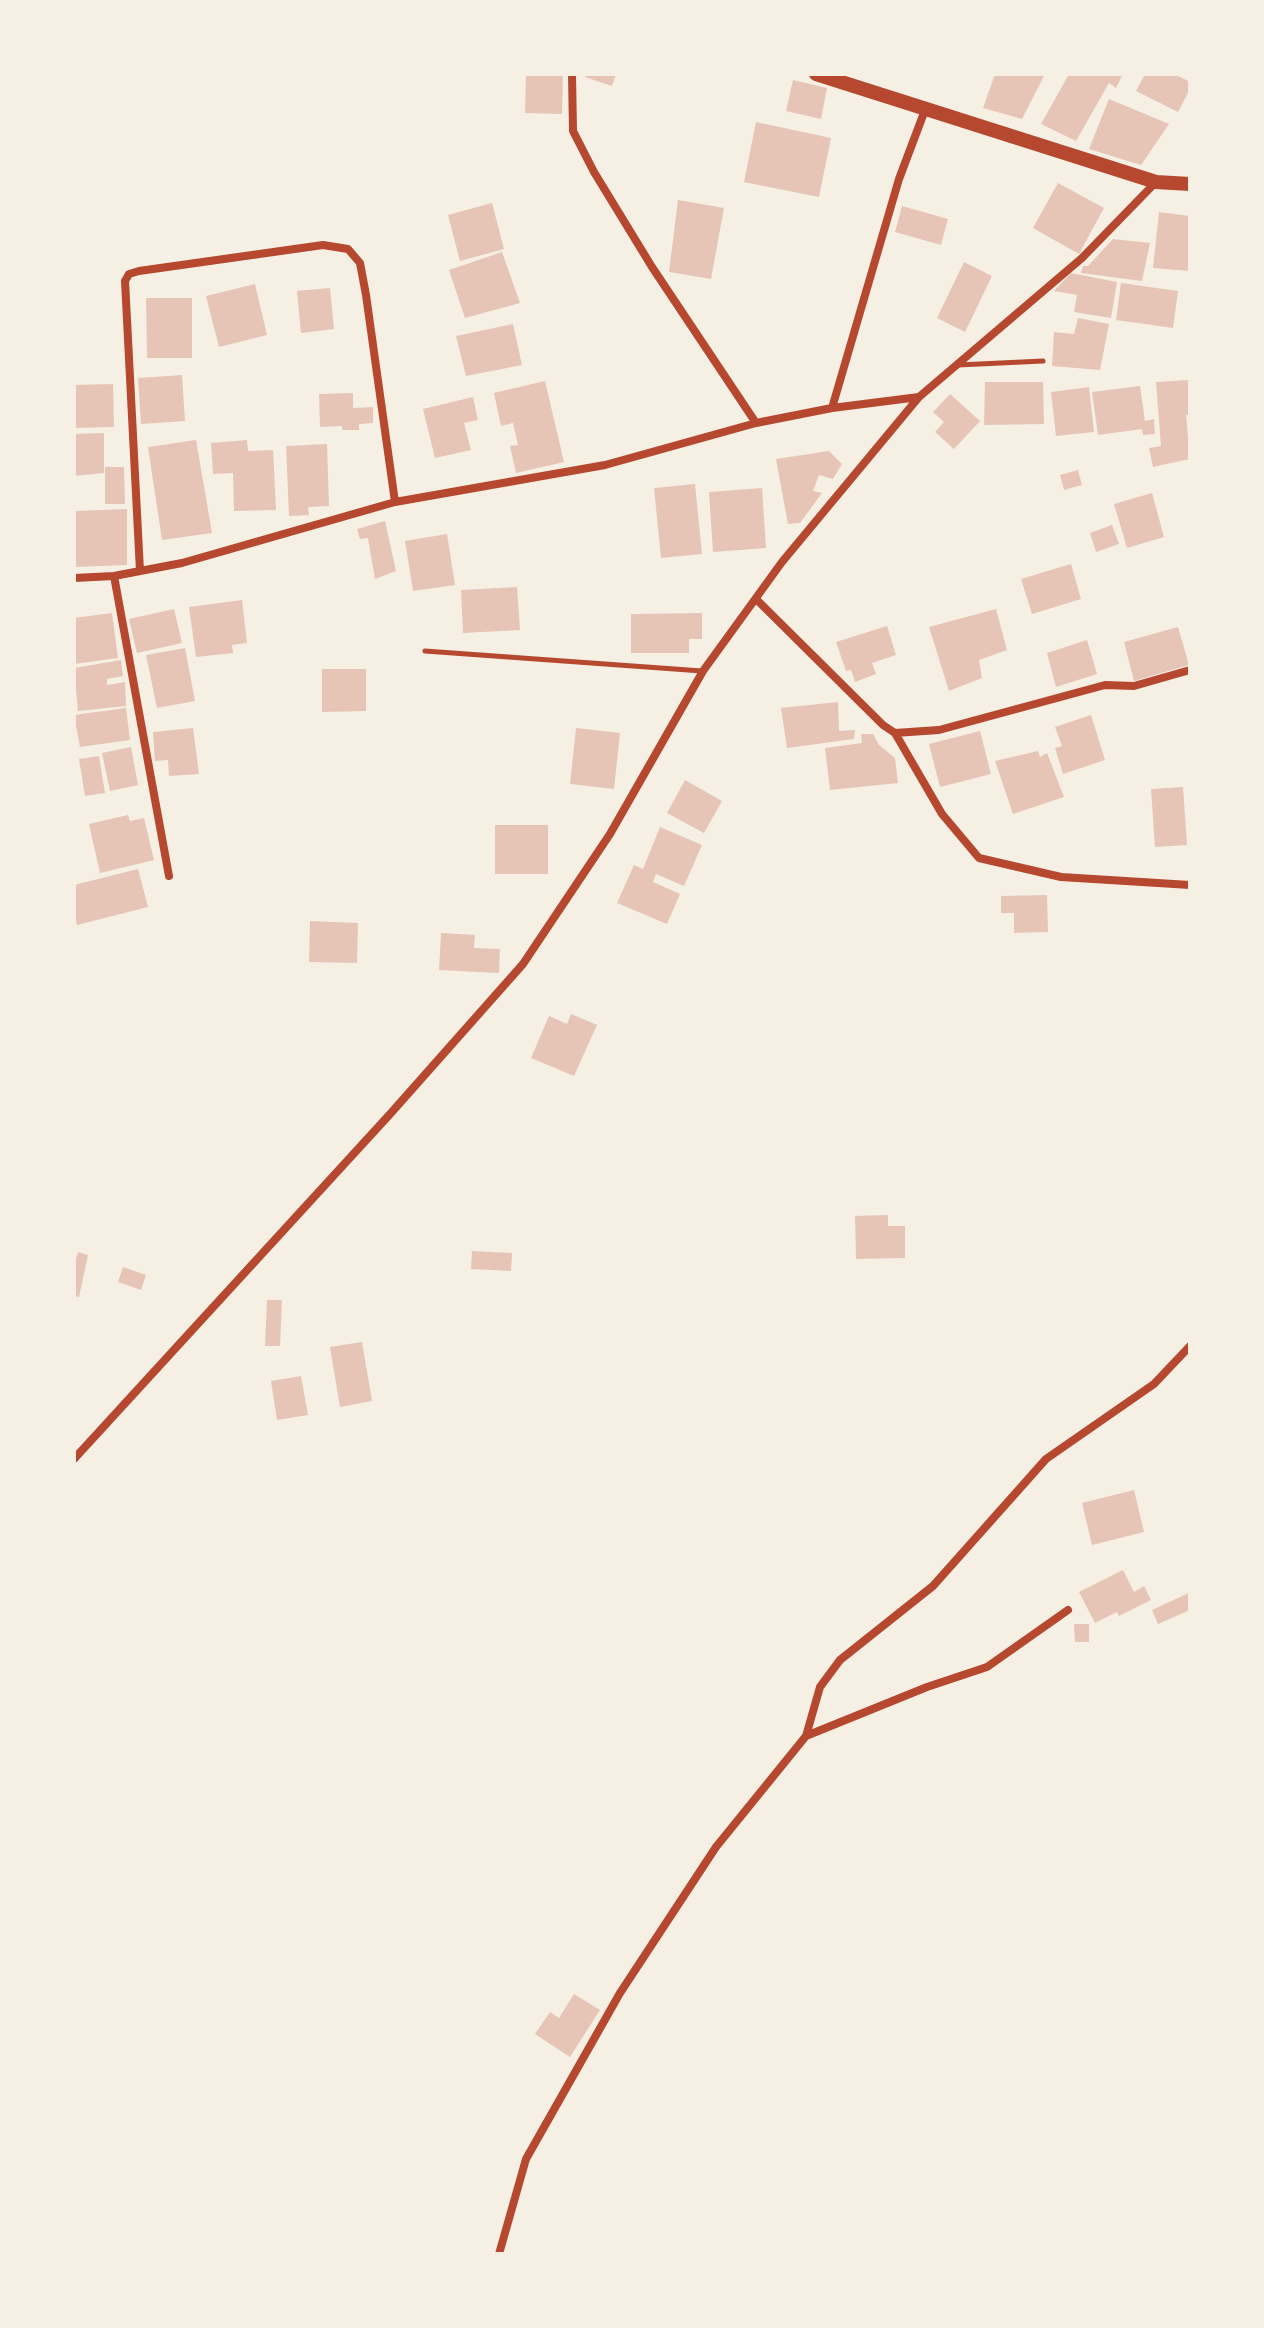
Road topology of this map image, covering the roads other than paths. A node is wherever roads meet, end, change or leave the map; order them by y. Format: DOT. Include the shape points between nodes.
graph roads {
  1 [pos="572,74"];
  2 [pos="816,74"];
  3 [pos="925,110"];
  4 [pos="1156,182"];
  5 [pos="1190,184"];
  6 [pos="1043,361"];
  7 [pos="957,365"];
  8 [pos="919,397"];
  9 [pos="832,408"];
  10 [pos="756,423"];
  11 [pos="395,502"];
  12 [pos="140,571"];
  13 [pos="114,576"];
  14 [pos="74,578"];
  15 [pos="756,599"];
  16 [pos="425,651"];
  17 [pos="1190,670"];
  18 [pos="703,671"];
  19 [pos="895,733"];
  20 [pos="169,876"];
  21 [pos="1190,885"];
  22 [pos="1190,1346"];
  23 [pos="74,1459"];
  24 [pos="1068,1610"];
  25 [pos="806,1736"];
  26 [pos="499,2254"];
  1 -- 10 [label="street" via="573,131 594,172"];
  2 -- 3 [label="street"];
  3 -- 4 [label="street"];
  3 -- 9 [label="street" via="899,179"];
  4 -- 5 [label="street"];
  4 -- 7 [label="street" via="1082,258"];
  6 -- 7 [label="lane"];
  7 -- 8 [label="street"];
  8 -- 9 [label="street"];
  8 -- 15 [label="street"];
  9 -- 10 [label="street"];
  10 -- 11 [label="street" via="605,465"];
  11 -- 12 [label="street"];
  11 -- 12 [label="street" via="366,295 360,263 348,249 323,245 139,271 125,281"];
  12 -- 13 [label="street"];
  13 -- 14 [label="street"];
  13 -- 20 [label="street"];
  15 -- 18 [label="street"];
  15 -- 19 [label="street"];
  16 -- 18 [label="lane"];
  17 -- 19 [label="street" via="1134,686 1105,685 939,730"];
  18 -- 23 [label="street" via="610,834 523,964"];
  19 -- 21 [label="street" via="942,814 979,858 1061,877"];
  22 -- 25 [label="street" via="1154,1384 1046,1459 933,1586 840,1660 820,1687"];
  24 -- 25 [label="street" via="987,1667"];
  25 -- 26 [label="street" via="716,1847 620,1993 526,2159"];
}
